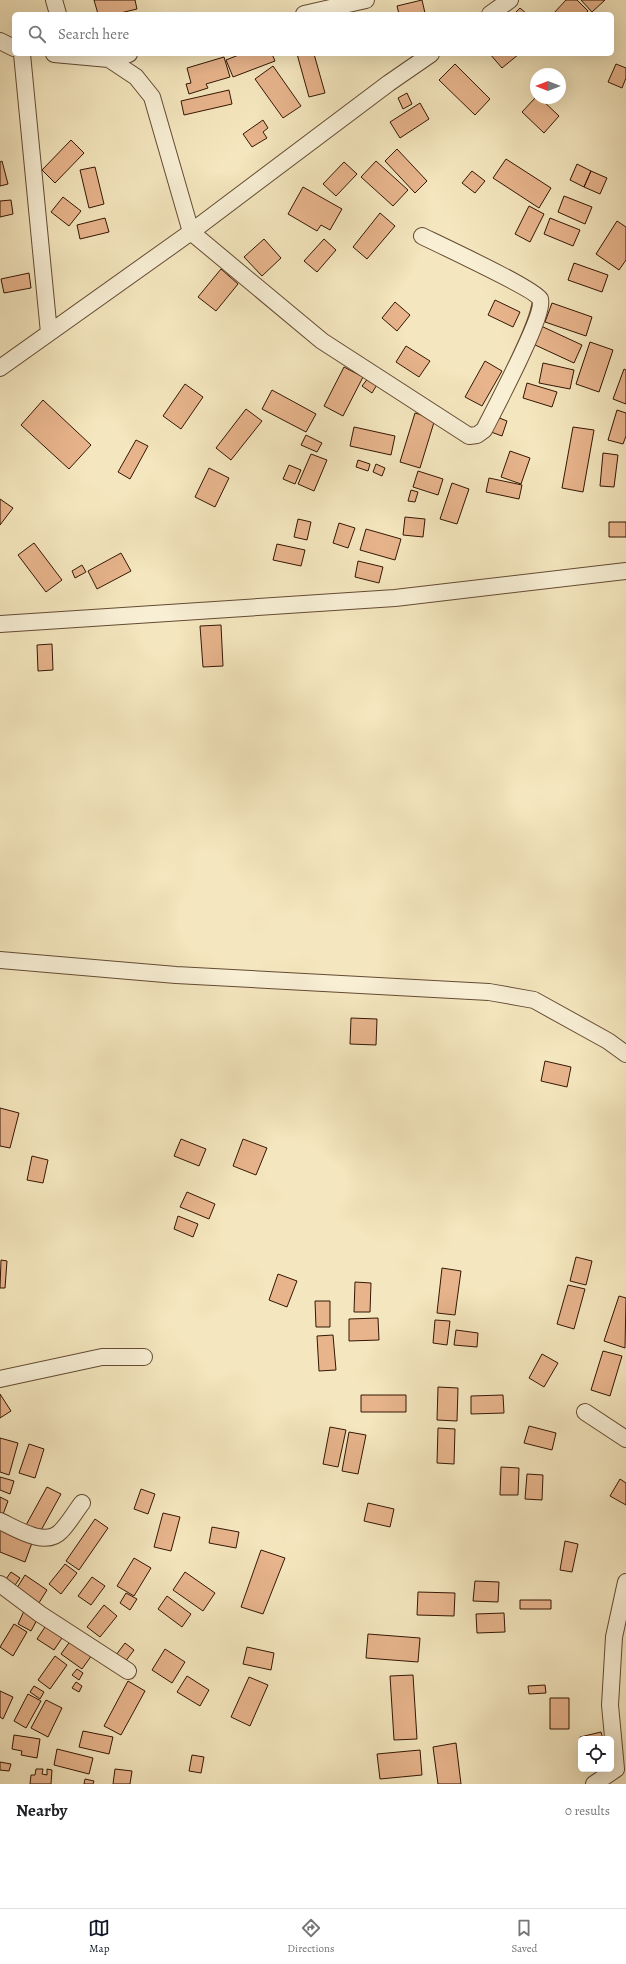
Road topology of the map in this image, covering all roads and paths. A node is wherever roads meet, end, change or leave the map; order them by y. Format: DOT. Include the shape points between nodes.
graph roads {
  1 [pos="54,0"];
  2 [pos="366,0"];
  3 [pos="510,0"];
  4 [pos="57,12"];
  5 [pos="313,12"];
  6 [pos="493,12"];
  7 [pos="0,41"];
  8 [pos="12,47"];
  9 [pos="22,56"];
  10 [pos="86,56"];
  11 [pos="119,56"];
  12 [pos="428,56"];
  13 [pos="109,58"];
  14 [pos="191,232"];
  15 [pos="422,236"];
  16 [pos="49,333"];
  17 [pos="0,368"];
  18 [pos="626,571"];
  19 [pos="0,624"];
  20 [pos="0,960"];
  21 [pos="626,1054"];
  22 [pos="144,1357"];
  23 [pos="0,1379"];
  24 [pos="585,1412"];
  25 [pos="626,1439"];
  26 [pos="82,1503"];
  27 [pos="0,1521"];
  28 [pos="626,1582"];
  29 [pos="0,1584"];
  30 [pos="128,1671"];
  31 [pos="594,1784"];
  1 -- 4 [label="street"];
  2 -- 5 [label="street"];
  3 -- 6 [label="street"];
  7 -- 8 [label="street"];
  9 -- 16 [label="street"];
  10 -- 13 [label="street"];
  11 -- 13 [label="street"];
  12 -- 14 [label="street"];
  13 -- 14 [label="street" via="136,77 152,97"];
  14 -- 15 [label="street" via="322,341 469,436 477,435 484,430 531,336 541,305 540,299 508,278"];
  14 -- 16 [label="street"];
  16 -- 17 [label="street"];
  18 -- 19 [label="street" via="395,598"];
  20 -- 21 [label="street" via="176,975 489,992 534,1000 608,1041"];
  22 -- 23 [label="street" via="102,1357"];
  24 -- 25 [label="street"];
  26 -- 27 [label="street" via="61,1532 54,1536 37,1536"];
  28 -- 31 [label="street" via="614,1637 610,1704 616,1769"];
  29 -- 30 [label="street" via="40,1614"];
}
